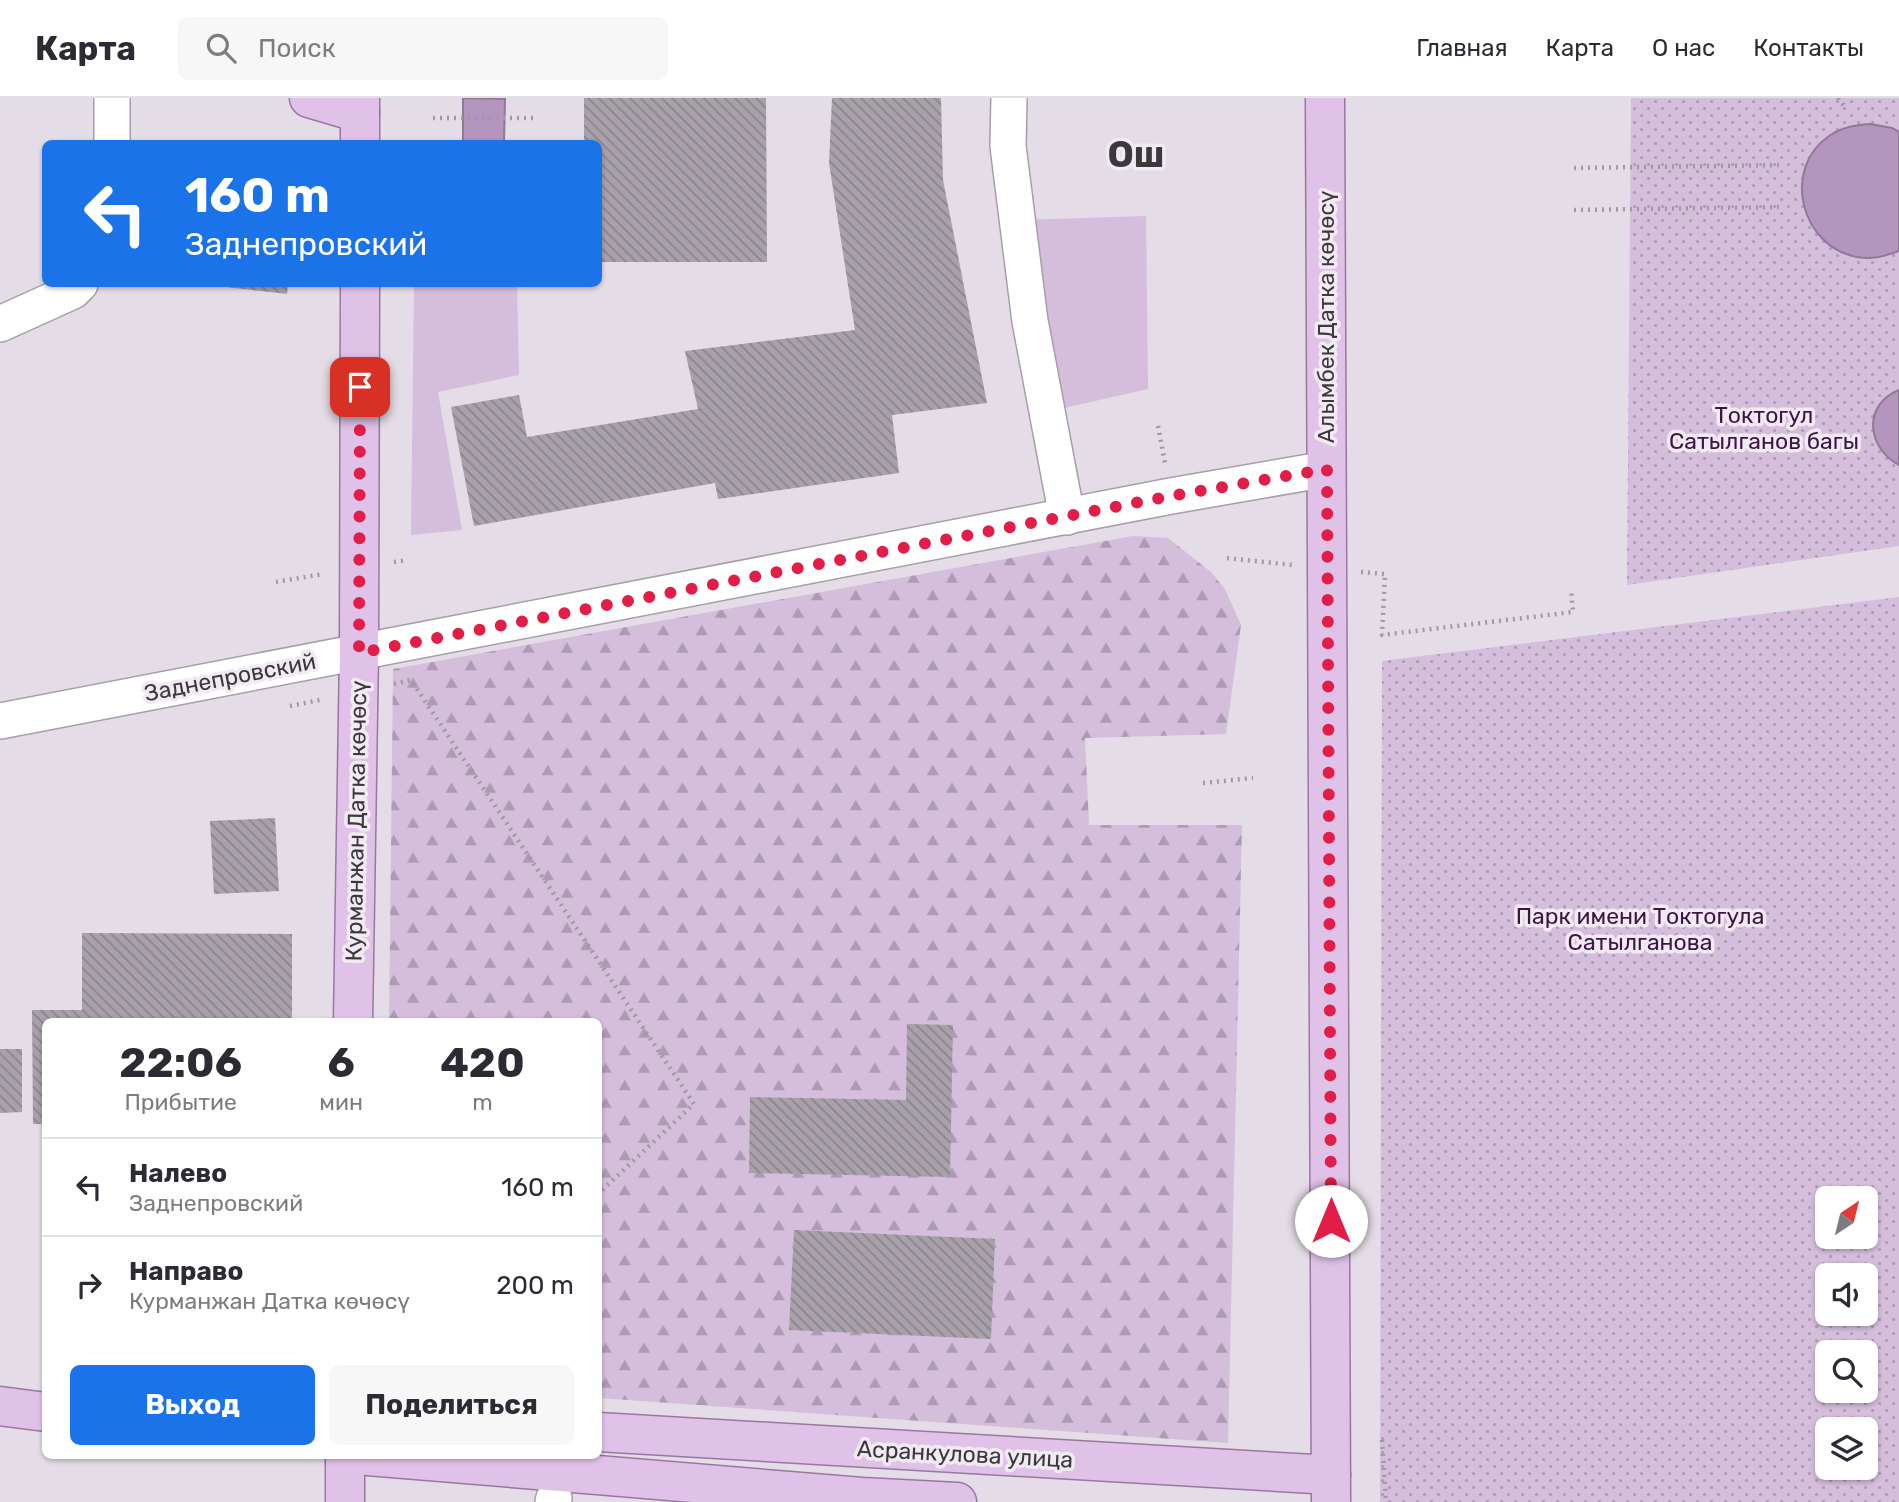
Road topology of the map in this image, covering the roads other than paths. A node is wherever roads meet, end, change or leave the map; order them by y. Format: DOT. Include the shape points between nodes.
graph roads {
  1 [pos="112,98"];
  2 [pos="309,98"];
  3 [pos="1009,98"];
  4 [pos="1325,98"];
  5 [pos="360,118"];
  6 [pos="112,140"];
  7 [pos="77,287"];
  8 [pos="360,287"];
  9 [pos="0,324"];
  10 [pos="1327,469"];
  11 [pos="1066,517"];
  12 [pos="359,653"];
  13 [pos="0,720"];
  14 [pos="353,1018"];
  15 [pos="0,1406"];
  16 [pos="42,1411"];
  17 [pos="602,1432"];
  18 [pos="345,1459"];
  19 [pos="402,1459"];
  20 [pos="1331,1489"];
  21 [pos="862,1499"];
  22 [pos="345,1502"];
  23 [pos="957,1502"];
  1 -- 6 [label="street"];
  2 -- 5 [label="main road"];
  3 -- 11 [label="street" via="1008,146 1030,321"];
  4 -- 10 [label="main road, Алымбек Датка көчөсү"];
  7 -- 9 [label="street"];
  8 -- 12 [label="main road, Курманжан Датка көчөсү"];
  10 -- 11 [label="street, Заднепровский"];
  10 -- 20 [label="main road, Алымбек Датка көчөсү"];
  11 -- 12 [label="street, Заднепровский"];
  12 -- 13 [label="street, Заднепровский"];
  12 -- 14 [label="main road, Курманжан Датка көчөсү"];
  15 -- 16 [label="main road"];
  17 -- 20 [label="main road, Асранкулова улица"];
  18 -- 22 [label="main road"];
  19 -- 21 [label="main road, Асранкулова улица"];
  21 -- 23 [label="main road, Асранкулова улица"];
}
